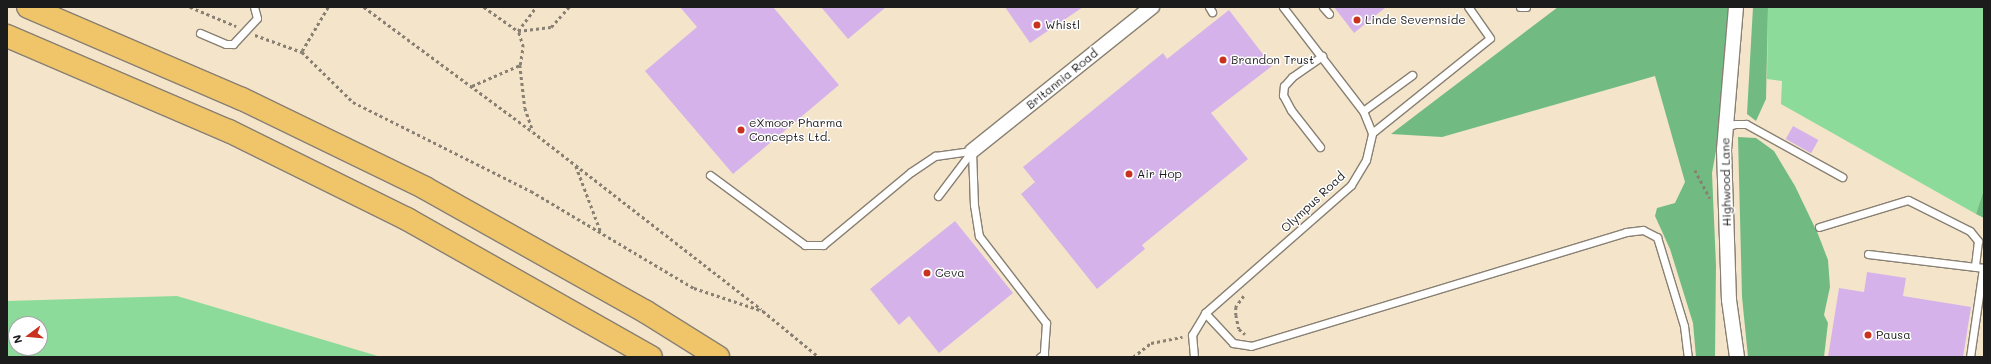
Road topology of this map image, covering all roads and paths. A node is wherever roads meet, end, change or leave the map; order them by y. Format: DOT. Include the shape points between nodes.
graph roads {
  1 [pos="28,7"];
  2 [pos="190,7"];
  3 [pos="254,7"];
  4 [pos="328,7"];
  5 [pos="364,7"];
  6 [pos="484,7"];
  7 [pos="536,7"];
  8 [pos="569,7"];
  9 [pos="1152,7"];
  10 [pos="1295,7"];
  11 [pos="1323,7"];
  12 [pos="1468,7"];
  13 [pos="1520,7"];
  14 [pos="1526,7"];
  15 [pos="1736,7"];
  16 [pos="1285,10"];
  17 [pos="1329,14"];
  18 [pos="226,22"];
  19 [pos="246,30"];
  20 [pos="518,31"];
  21 [pos="200,33"];
  22 [pos="7,36"];
  23 [pos="302,52"];
  24 [pos="1322,56"];
  25 [pos="520,65"];
  26 [pos="1412,75"];
  27 [pos="471,86"];
  28 [pos="1364,111"];
  29 [pos="1726,127"];
  30 [pos="533,132"];
  31 [pos="1372,133"];
  32 [pos="1320,147"];
  33 [pos="972,151"];
  34 [pos="576,165"];
  35 [pos="710,175"];
  36 [pos="1842,177"];
  37 [pos="938,196"];
  38 [pos="1819,227"];
  39 [pos="601,233"];
  40 [pos="1868,254"];
  41 [pos="1975,267"];
  42 [pos="1983,268"];
  43 [pos="1247,293"];
  44 [pos="763,311"];
  45 [pos="1205,313"];
  46 [pos="1170,339"];
  47 [pos="1263,342"];
  48 [pos="651,357"];
  49 [pos="718,357"];
  50 [pos="819,357"];
  51 [pos="1040,357"];
  52 [pos="1133,357"];
  53 [pos="1194,357"];
  54 [pos="1688,357"];
  55 [pos="1737,357"];
  56 [pos="1970,357"];
  1 -- 49 [label="highway" via="242,99 425,188 646,312"];
  2 -- 18 [label="path"];
  3 -- 19 [label="lane" via="257,18"];
  4 -- 23 [label="path"];
  5 -- 27 [label="path"];
  6 -- 20 [label="path"];
  7 -- 20 [label="path"];
  8 -- 20 [label="path" via="551,27"];
  9 -- 33 [label="street, Britannia Road"];
  10 -- 16 [label="lane"];
  11 -- 17 [label="lane"];
  12 -- 31 [label="lane" via="1490,38"];
  13 -- 14 [label="lane"];
  15 -- 29 [label="street, Highwood Lane"];
  16 -- 24 [label="lane"];
  19 -- 21 [label="lane" via="233,44 226,44"];
  19 -- 23 [label="path"];
  20 -- 25 [label="path" via="523,47"];
  22 -- 48 [label="highway" via="229,132 407,219"];
  23 -- 39 [label="path" via="353,102 531,191"];
  24 -- 28 [label="lane"];
  24 -- 32 [label="lane" via="1292,77 1284,86 1282,95"];
  25 -- 27 [label="path"];
  25 -- 30 [label="path" via="526,108"];
  26 -- 28 [label="lane"];
  27 -- 30 [label="path"];
  28 -- 31 [label="lane"];
  29 -- 36 [label="lane" via="1746,124"];
  29 -- 55 [label="street, Highwood Lane" via="1724,150 1729,300"];
  30 -- 34 [label="path"];
  31 -- 45 [label="lane, Olympus Road" via="1366,160 1351,185"];
  33 -- 35 [label="lane" via="935,156 911,172 823,245 805,245"];
  33 -- 37 [label="lane"];
  33 -- 51 [label="lane" via="974,204 979,236 1046,322 1044,354"];
  34 -- 39 [label="path"];
  34 -- 44 [label="path"];
  38 -- 41 [label="lane" via="1908,200 1970,231 1978,241"];
  39 -- 44 [label="path" via="694,288"];
  40 -- 41 [label="lane"];
  41 -- 42 [label="lane"];
  42 -- 56 [label="lane"];
  43 -- 47 [label="path" via="1236,308 1239,329"];
  44 -- 50 [label="path"];
  45 -- 47 [label="lane" via="1237,345 1251,346"];
  45 -- 53 [label="lane, Olympus Road" via="1192,335"];
  46 -- 52 [label="path" via="1151,343"];
  47 -- 54 [label="lane" via="1626,232 1644,230 1657,237 1684,326"];
}
